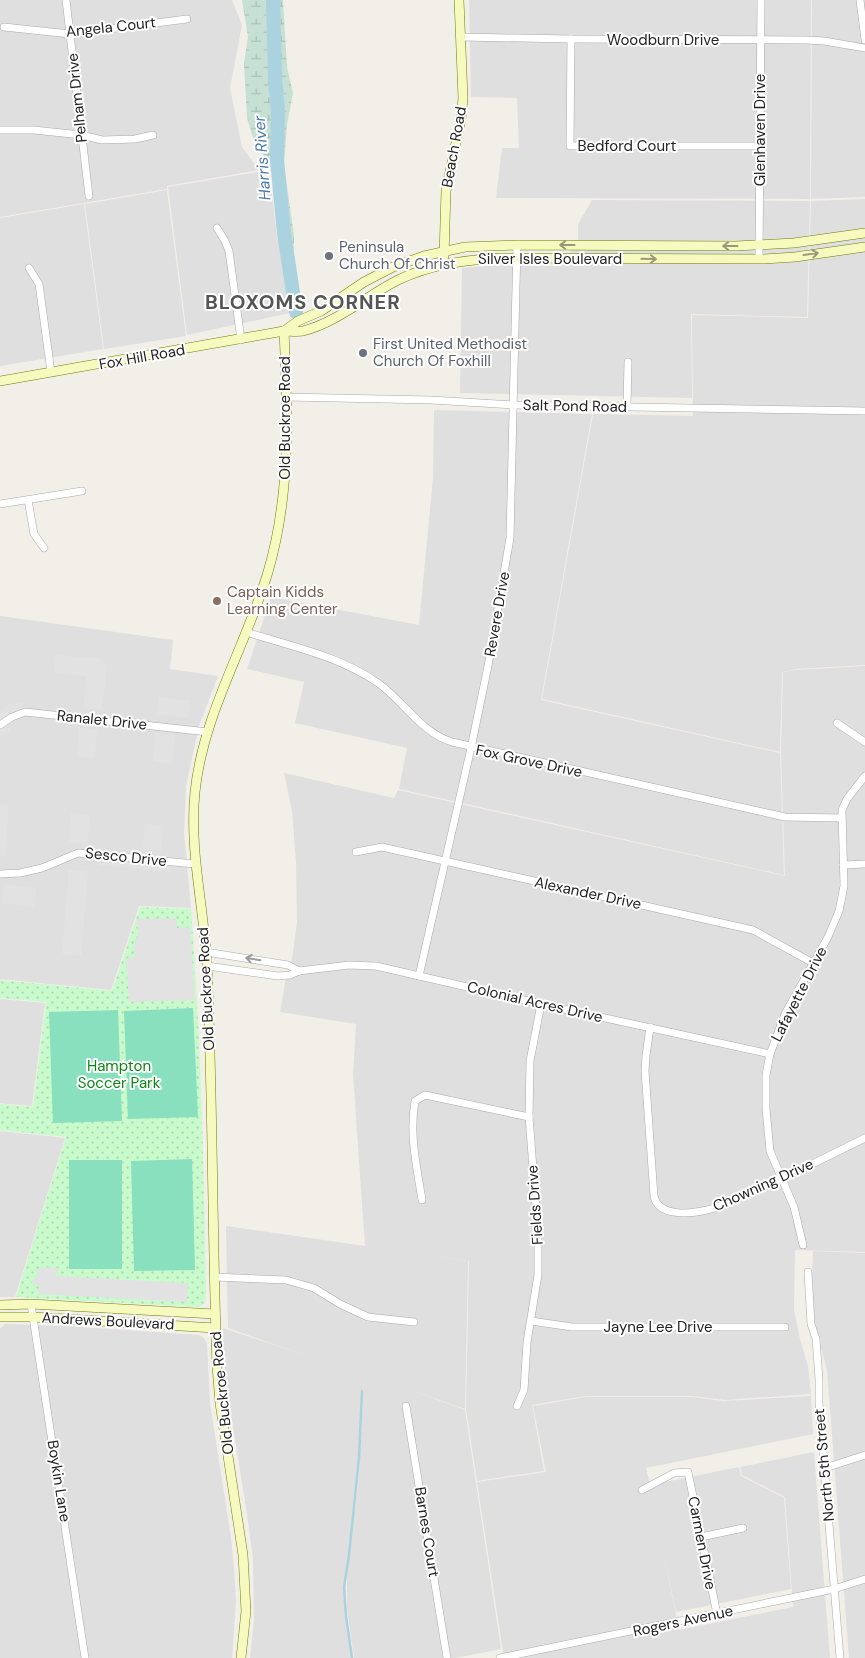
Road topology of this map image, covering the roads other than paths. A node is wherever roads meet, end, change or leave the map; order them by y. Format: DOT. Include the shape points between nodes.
graph roads {
  1 [pos="66,0"];
  2 [pos="459,0"];
  3 [pos="761,0"];
  4 [pos="860,0"];
  5 [pos="187,19"];
  6 [pos="4,27"];
  7 [pos="70,34"];
  8 [pos="461,37"];
  9 [pos="571,39"];
  10 [pos="761,40"];
  11 [pos="865,40"];
  12 [pos="865,48"];
  13 [pos="0,130"];
  14 [pos="81,135"];
  15 [pos="153,135"];
  16 [pos="761,146"];
  17 [pos="89,196"];
  18 [pos="217,228"];
  19 [pos="865,233"];
  20 [pos="517,245"];
  21 [pos="759,245"];
  22 [pos="865,247"];
  23 [pos="444,251"];
  24 [pos="516,258"];
  25 [pos="759,259"];
  26 [pos="444,264"];
  27 [pos="29,268"];
  28 [pos="284,331"];
  29 [pos="241,340"];
  30 [pos="628,362"];
  31 [pos="51,372"];
  32 [pos="0,381"];
  33 [pos="286,397"];
  34 [pos="514,405"];
  35 [pos="627,407"];
  36 [pos="865,411"];
  37 [pos="82,491"];
  38 [pos="28,500"];
  39 [pos="0,504"];
  40 [pos="44,548"];
  41 [pos="246,632"];
  42 [pos="837,724"];
  43 [pos="0,725"];
  44 [pos="208,732"];
  45 [pos="865,742"];
  46 [pos="471,748"];
  47 [pos="865,776"];
  48 [pos="842,818"];
  49 [pos="356,852"];
  50 [pos="446,862"];
  51 [pos="196,864"];
  52 [pos="865,864"];
  53 [pos="843,865"];
  54 [pos="0,874"];
  55 [pos="206,952"];
  56 [pos="813,963"];
  57 [pos="207,966"];
  58 [pos="299,971"];
  59 [pos="419,976"];
  60 [pos="541,1004"];
  61 [pos="650,1027"];
  62 [pos="770,1054"];
  63 [pos="529,1117"];
  64 [pos="865,1138"];
  65 [pos="782,1179"];
  66 [pos="422,1200"];
  67 [pos="804,1245"];
  68 [pos="808,1272"];
  69 [pos="215,1277"];
  70 [pos="0,1304"];
  71 [pos="31,1304"];
  72 [pos="215,1314"];
  73 [pos="0,1317"];
  74 [pos="33,1317"];
  75 [pos="531,1321"];
  76 [pos="414,1322"];
  77 [pos="785,1327"];
  78 [pos="215,1328"];
  79 [pos="406,1406"];
  80 [pos="517,1406"];
  81 [pos="865,1455"];
  82 [pos="825,1468"];
  83 [pos="642,1490"];
  84 [pos="743,1528"];
  85 [pos="701,1537"];
  86 [pos="865,1579"];
  87 [pos="834,1589"];
  88 [pos="717,1614"];
  89 [pos="84,1658"];
  90 [pos="241,1658"];
  91 [pos="447,1658"];
  92 [pos="500,1658"];
  93 [pos="840,1658"];
  1 -- 7 [label="street, Pelham Drive"];
  2 -- 8 [label="street, Beach Road"];
  3 -- 10 [label="street, Glenhaven Drive"];
  4 -- 11 [label="street"];
  5 -- 7 [label="street, Angela Court"];
  6 -- 7 [label="street, Angela Court"];
  7 -- 14 [label="street, Pelham Drive"];
  8 -- 9 [label="street, Woodburn Drive"];
  8 -- 23 [label="street, Beach Road" via="463,98 446,191"];
  9 -- 10 [label="street, Woodburn Drive"];
  9 -- 16 [label="street, Bedford Court" via="570,146"];
  10 -- 12 [label="street, Woodburn Drive" via="824,41"];
  10 -- 16 [label="street, Glenhaven Drive"];
  13 -- 14 [label="street"];
  14 -- 15 [label="street" via="102,140"];
  14 -- 17 [label="street, Pelham Drive"];
  16 -- 21 [label="street, Glenhaven Drive"];
  18 -- 29 [label="street" via="229,250"];
  19 -- 21 [label="street, Silver Isles Boulevard"];
  21 -- 20 [label="street, Silver Isles Boulevard, one-way"];
  20 -- 23 [label="street, Silver Isles Boulevard"];
  20 -- 24 [label="street, Revere Drive"];
  21 -- 25 [label="street, Glenhaven Drive"];
  25 -- 22 [label="street, Silver Isles Boulevard, one-way"];
  23 -- 26 [label="street, Beach Road"];
  23 -- 28 [label="street, Silver Isles Boulevard" via="393,267"];
  24 -- 25 [label="street, Silver Isles Boulevard, one-way"];
  24 -- 26 [label="street, Silver Isles Boulevard"];
  24 -- 34 [label="street, Revere Drive"];
  26 -- 28 [label="street, Silver Isles Boulevard" via="399,280 314,327"];
  27 -- 31 [label="street" via="39,284"];
  28 -- 29 [label="street, Fox Hill Road"];
  28 -- 33 [label="street, Old Buckroe Road"];
  29 -- 31 [label="street, Fox Hill Road"];
  30 -- 35 [label="street"];
  31 -- 32 [label="street, Fox Hill Road"];
  33 -- 34 [label="street, Salt Pond Road"];
  33 -- 41 [label="street, Old Buckroe Road" via="282,504 267,574"];
  34 -- 35 [label="street, Salt Pond Road"];
  34 -- 46 [label="street, Revere Drive" via="510,538"];
  35 -- 36 [label="street, Salt Pond Road"];
  37 -- 38 [label="street"];
  38 -- 39 [label="street"];
  38 -- 40 [label="street" via="34,534"];
  41 -- 44 [label="street, Old Buckroe Road"];
  41 -- 46 [label="street, Fox Grove Drive" via="357,670 398,698 429,731 442,739"];
  42 -- 45 [label="street"];
  43 -- 44 [label="street, Ranalet Drive" via="25,712"];
  44 -- 51 [label="street, Old Buckroe Road" via="195,796"];
  46 -- 48 [label="street, Fox Grove Drive" via="785,817"];
  46 -- 50 [label="street, Revere Drive"];
  47 -- 48 [label="street, Lafayette Drive" via="847,799"];
  48 -- 53 [label="street, Lafayette Drive"];
  49 -- 50 [label="street, Alexander Drive" via="382,847"];
  50 -- 56 [label="street, Alexander Drive" via="753,930"];
  50 -- 59 [label="street, Revere Drive"];
  51 -- 54 [label="street, Sesco Drive" via="78,853 42,868"];
  51 -- 55 [label="street, Old Buckroe Road"];
  52 -- 53 [label="street"];
  53 -- 56 [label="street, Lafayette Drive" via="844,886 839,911"];
  55 -- 57 [label="street, Old Buckroe Road"];
  58 -- 55 [label="street, Colonial Acres Drive, one-way" via="288,965"];
  56 -- 62 [label="street, Lafayette Drive" via="785,1014"];
  57 -- 58 [label="street, Colonial Acres Drive" via="278,976"];
  57 -- 69 [label="street, Old Buckroe Road"];
  58 -- 59 [label="street, Colonial Acres Drive" via="361,964"];
  59 -- 60 [label="street, Colonial Acres Drive"];
  60 -- 61 [label="street, Colonial Acres Drive"];
  60 -- 63 [label="street, Fields Drive" via="530,1061"];
  61 -- 62 [label="street, Colonial Acres Drive"];
  61 -- 65 [label="street, Chowning Drive" via="645,1071 657,1205 675,1212 706,1211"];
  62 -- 65 [label="street, Lafayette Drive" via="765,1088 770,1151"];
  63 -- 66 [label="street" via="425,1095 414,1102 414,1153"];
  63 -- 75 [label="street, Fields Drive" via="538,1232 538,1275"];
  64 -- 65 [label="street, Chowning Drive"];
  65 -- 67 [label="street, Lafayette Drive" via="794,1207"];
  68 -- 82 [label="street, North 5th Street" via="810,1324 816,1339 820,1379"];
  69 -- 72 [label="street, Old Buckroe Road"];
  69 -- 76 [label="street" via="286,1280 314,1288 368,1317"];
  70 -- 71 [label="street, Andrews Boulevard"];
  71 -- 72 [label="street, Andrews Boulevard"];
  71 -- 74 [label="street, Boykin Lane"];
  72 -- 78 [label="street, Old Buckroe Road"];
  73 -- 74 [label="street, Andrews Boulevard"];
  74 -- 78 [label="street, Andrews Boulevard"];
  74 -- 89 [label="street, Boykin Lane"];
  75 -- 77 [label="street, Jayne Lee Drive" via="572,1327"];
  75 -- 80 [label="street, Fields Drive" via="524,1390"];
  78 -- 90 [label="street, Old Buckroe Road" via="220,1403 244,1562 246,1610"];
  79 -- 91 [label="street, Barnes Court"];
  81 -- 82 [label="street"];
  82 -- 87 [label="street, North 5th Street"];
  83 -- 85 [label="street, Carmen Drive" via="674,1473 688,1472"];
  84 -- 85 [label="street"];
  85 -- 88 [label="street, Carmen Drive"];
  86 -- 87 [label="street, Rogers Avenue"];
  87 -- 88 [label="street, Rogers Avenue"];
  87 -- 93 [label="street, North 5th Street"];
  88 -- 92 [label="street, Rogers Avenue"];
}
